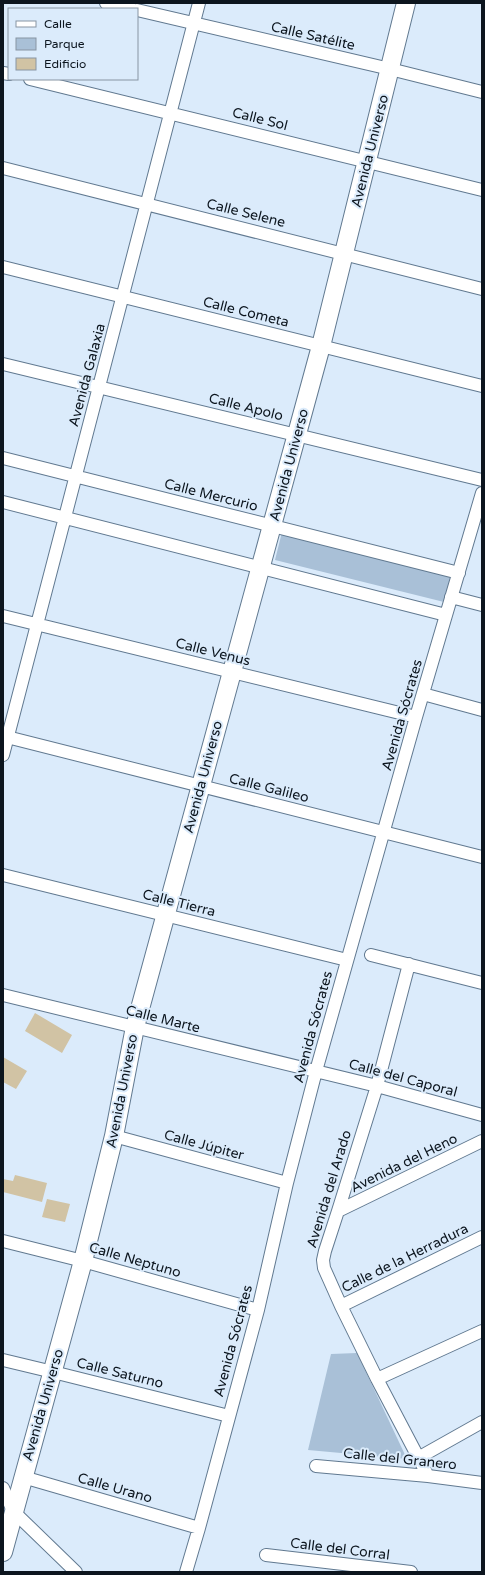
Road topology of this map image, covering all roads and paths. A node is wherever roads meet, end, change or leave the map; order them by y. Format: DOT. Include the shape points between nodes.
graph roads {
  1 [pos="106,3"];
  2 [pos="199,3"];
  3 [pos="406,3"];
  4 [pos="128,8"];
  5 [pos="138,10"];
  6 [pos="194,24"];
  7 [pos="390,69"];
  8 [pos="34,80"];
  9 [pos="482,92"];
  10 [pos="171,112"];
  11 [pos="366,161"];
  12 [pos="3,168"];
  13 [pos="482,190"];
  14 [pos="147,204"];
  15 [pos="345,253"];
  16 [pos="3,267"];
  17 [pos="482,289"];
  18 [pos="123,297"];
  19 [pos="321,346"];
  20 [pos="3,364"];
  21 [pos="482,386"];
  22 [pos="99,387"];
  23 [pos="297,435"];
  24 [pos="3,458"];
  25 [pos="76,476"];
  26 [pos="482,480"];
  27 [pos="482,493"];
  28 [pos="3,502"];
  29 [pos="65,518"];
  30 [pos="272,526"];
  31 [pos="261,568"];
  32 [pos="459,573"];
  33 [pos="451,597"];
  34 [pos="482,605"];
  35 [pos="446,615"];
  36 [pos="3,616"];
  37 [pos="37,624"];
  38 [pos="232,672"];
  39 [pos="423,694"];
  40 [pos="482,710"];
  41 [pos="416,717"];
  42 [pos="5,737"];
  43 [pos="3,755"];
  44 [pos="201,786"];
  45 [pos="384,832"];
  46 [pos="482,857"];
  47 [pos="3,875"];
  48 [pos="165,915"];
  49 [pos="371,955"];
  50 [pos="347,960"];
  51 [pos="409,964"];
  52 [pos="482,982"];
  53 [pos="3,995"];
  54 [pos="135,1028"];
  55 [pos="316,1072"];
  56 [pos="377,1086"];
  57 [pos="482,1115"];
  58 [pos="114,1136"];
  59 [pos="482,1141"];
  60 [pos="287,1183"];
  61 [pos="338,1211"];
  62 [pos="482,1237"];
  63 [pos="3,1241"];
  64 [pos="83,1260"];
  65 [pos="341,1306"];
  66 [pos="258,1310"];
  67 [pos="482,1330"];
  68 [pos="3,1360"];
  69 [pos="53,1372"];
  70 [pos="377,1379"];
  71 [pos="229,1416"];
  72 [pos="482,1422"];
  73 [pos="418,1458"];
  74 [pos="316,1466"];
  75 [pos="428,1476"];
  76 [pos="23,1477"];
  77 [pos="482,1483"];
  78 [pos="3,1488"];
  79 [pos="13,1511"];
  80 [pos="200,1528"];
  81 [pos="3,1552"];
  82 [pos="266,1555"];
  83 [pos="76,1572"];
  84 [pos="186,1572"];
  85 [pos="411,1572"];
  1 -- 4 [label="street"];
  2 -- 6 [label="street, Avenida Galaxia"];
  3 -- 7 [label="street, Avenida Universo"];
  5 -- 6 [label="street, Calle Satélite"];
  6 -- 7 [label="street, Calle Satélite"];
  6 -- 10 [label="street, Avenida Galaxia"];
  7 -- 9 [label="street, Calle Satélite"];
  7 -- 11 [label="street, Avenida Universo"];
  8 -- 10 [label="street, Calle Sol"];
  10 -- 11 [label="street, Calle Sol"];
  10 -- 14 [label="street, Avenida Galaxia"];
  11 -- 13 [label="street, Calle Sol"];
  11 -- 15 [label="street, Avenida Universo"];
  12 -- 14 [label="street, Calle Selene"];
  14 -- 15 [label="street, Calle Selene"];
  14 -- 18 [label="street, Avenida Galaxia"];
  15 -- 17 [label="street, Calle Selene"];
  15 -- 19 [label="street, Avenida Universo"];
  16 -- 18 [label="street, Calle Cometa"];
  18 -- 19 [label="street, Calle Cometa"];
  18 -- 22 [label="street, Avenida Galaxia"];
  19 -- 21 [label="street, Calle Cometa"];
  19 -- 23 [label="street, Avenida Universo"];
  20 -- 22 [label="street, Calle Apolo"];
  22 -- 23 [label="street, Calle Apolo"];
  22 -- 25 [label="street, Avenida Galaxia"];
  23 -- 26 [label="street, Calle Apolo"];
  23 -- 30 [label="street, Avenida Universo"];
  24 -- 25 [label="street, Calle Mercurio"];
  25 -- 29 [label="street, Avenida Galaxia"];
  25 -- 30 [label="street, Calle Mercurio"];
  27 -- 32 [label="street, Avenida Sócrates"];
  28 -- 29 [label="street"];
  29 -- 31 [label="street"];
  29 -- 37 [label="street, Avenida Galaxia"];
  30 -- 31 [label="street, Avenida Universo"];
  30 -- 32 [label="street, Calle Mercurio"];
  31 -- 35 [label="street"];
  31 -- 38 [label="street, Avenida Universo"];
  32 -- 33 [label="street, Avenida Sócrates"];
  33 -- 34 [label="street"];
  33 -- 35 [label="street, Avenida Sócrates"];
  35 -- 39 [label="street, Avenida Sócrates"];
  36 -- 37 [label="street, Calle Venus"];
  37 -- 38 [label="street, Calle Venus"];
  37 -- 42 [label="street, Avenida Galaxia"];
  38 -- 41 [label="street, Calle Venus"];
  38 -- 44 [label="street, Avenida Universo"];
  39 -- 40 [label="street"];
  39 -- 41 [label="street, Avenida Sócrates"];
  41 -- 45 [label="street, Avenida Sócrates"];
  42 -- 43 [label="street, Avenida Galaxia"];
  42 -- 44 [label="street, Calle Galileo"];
  44 -- 45 [label="street, Calle Galileo"];
  44 -- 48 [label="street, Avenida Universo"];
  45 -- 46 [label="street, Calle Galileo"];
  45 -- 50 [label="street, Avenida Sócrates"];
  47 -- 48 [label="street, Calle Tierra"];
  48 -- 50 [label="street, Calle Tierra"];
  48 -- 54 [label="street, Avenida Universo"];
  49 -- 51 [label="street"];
  50 -- 55 [label="street, Avenida Sócrates"];
  51 -- 52 [label="street"];
  51 -- 56 [label="street, Avenida del Arado"];
  53 -- 54 [label="street, Calle Marte"];
  54 -- 55 [label="street, Calle Marte"];
  54 -- 58 [label="street, Avenida Universo"];
  55 -- 56 [label="street, Calle del Caporal"];
  55 -- 60 [label="street, Avenida Sócrates"];
  56 -- 57 [label="street, Calle del Caporal"];
  56 -- 61 [label="street, Avenida del Arado"];
  58 -- 60 [label="street, Calle Júpiter"];
  58 -- 64 [label="street, Avenida Universo"];
  59 -- 61 [label="street, Avenida del Heno"];
  60 -- 66 [label="street, Avenida Sócrates"];
  61 -- 65 [label="street, Avenida del Arado" via="324,1251 324,1268"];
  62 -- 65 [label="street, Calle de la Herradura"];
  63 -- 64 [label="street, Calle Neptuno"];
  64 -- 66 [label="street, Calle Neptuno"];
  64 -- 69 [label="street, Avenida Universo"];
  65 -- 70 [label="street, Avenida del Arado"];
  66 -- 71 [label="street, Avenida Sócrates"];
  67 -- 70 [label="street"];
  68 -- 69 [label="street, Calle Saturno"];
  69 -- 71 [label="street, Calle Saturno"];
  69 -- 76 [label="street, Avenida Universo"];
  70 -- 73 [label="street, Avenida del Arado"];
  71 -- 80 [label="street, Avenida Sócrates"];
  72 -- 73 [label="street"];
  73 -- 75 [label="street, Avenida del Arado"];
  74 -- 75 [label="street, Calle del Granero"];
  75 -- 77 [label="street, Calle del Granero"];
  76 -- 79 [label="street, Avenida Universo"];
  76 -- 80 [label="street, Calle Urano"];
  78 -- 79 [label="street"];
  79 -- 81 [label="street, Avenida Universo"];
  79 -- 83 [label="street"];
  80 -- 84 [label="street, Avenida Sócrates"];
  82 -- 85 [label="street, Calle del Corral"];
}
